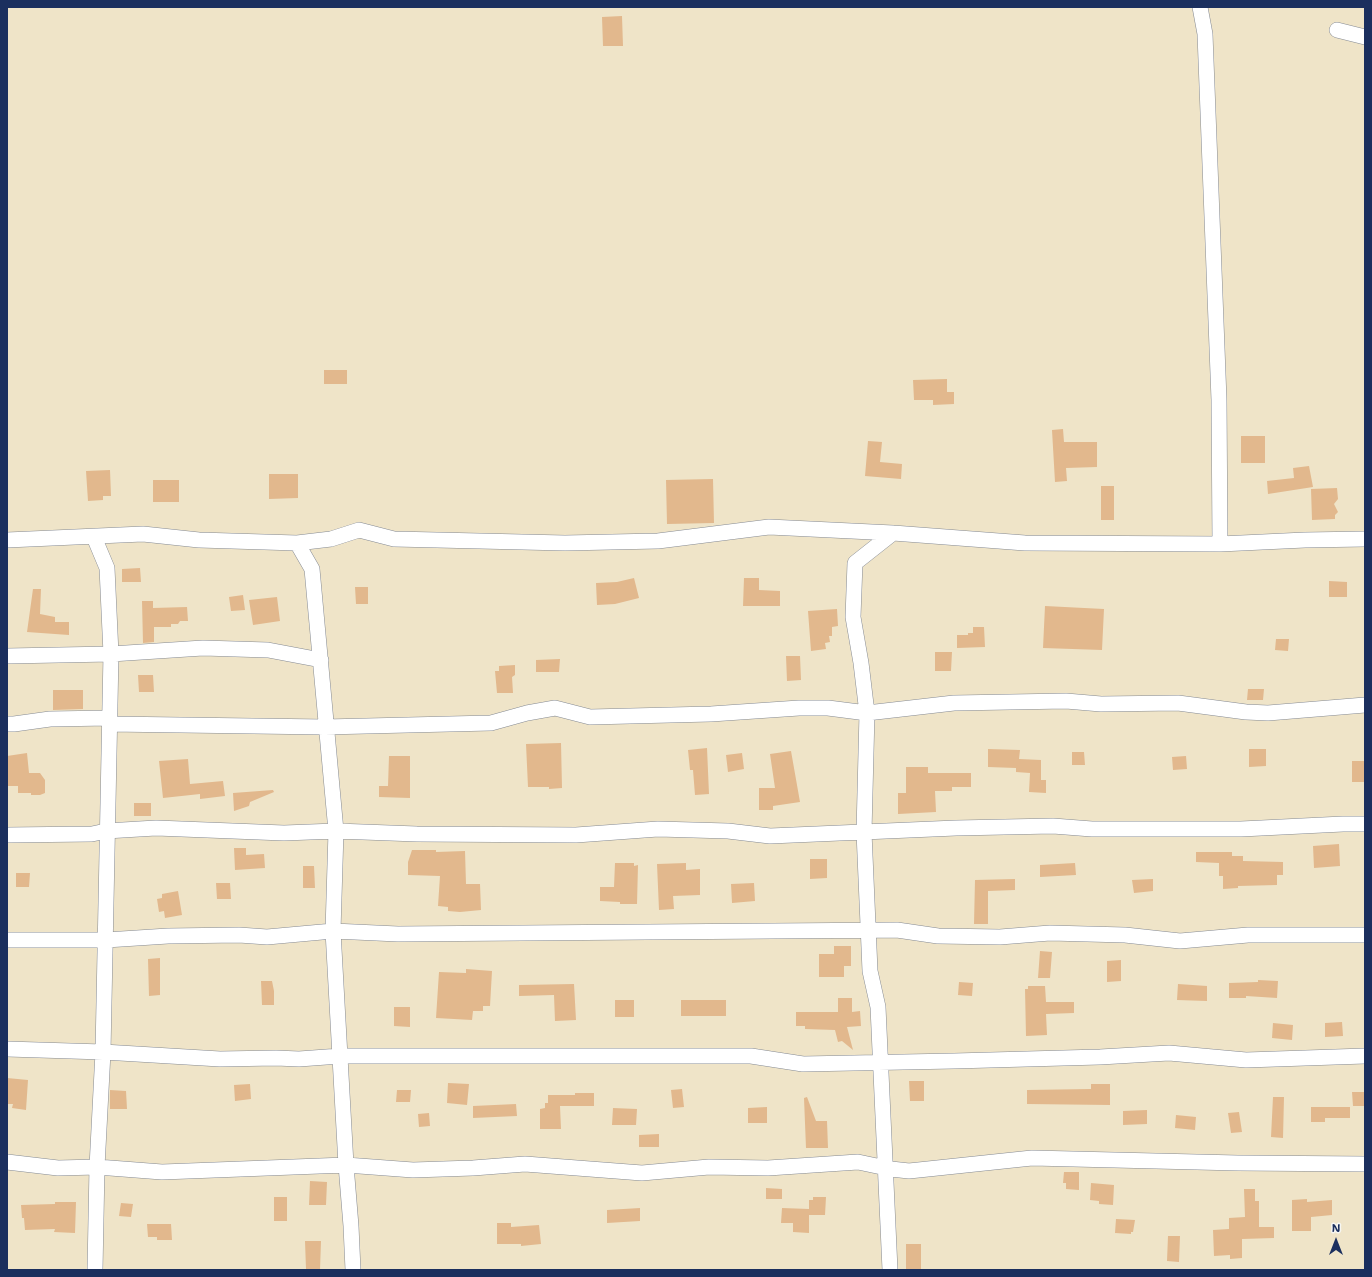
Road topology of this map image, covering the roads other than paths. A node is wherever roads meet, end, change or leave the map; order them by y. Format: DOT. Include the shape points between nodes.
graph roads {
  1 [pos="1200,7"];
  2 [pos="1337,30"];
  3 [pos="1365,37"];
  4 [pos="893,533"];
  5 [pos="94,537"];
  6 [pos="1365,539"];
  7 [pos="7,540"];
  8 [pos="297,543"];
  9 [pos="1220,544"];
  10 [pos="111,654"];
  11 [pos="7,656"];
  12 [pos="321,660"];
  13 [pos="1365,704"];
  14 [pos="867,712"];
  15 [pos="109,721"];
  16 [pos="7,724"];
  17 [pos="325,727"];
  18 [pos="1365,824"];
  19 [pos="336,830"];
  20 [pos="106,832"];
  21 [pos="864,832"];
  22 [pos="7,836"];
  23 [pos="868,930"];
  24 [pos="333,931"];
  25 [pos="1365,935"];
  26 [pos="7,940"];
  27 [pos="106,940"];
  28 [pos="7,1049"];
  29 [pos="103,1052"];
  30 [pos="340,1056"];
  31 [pos="1365,1056"];
  32 [pos="881,1062"];
  33 [pos="7,1162"];
  34 [pos="1365,1164"];
  35 [pos="346,1165"];
  36 [pos="97,1167"];
  37 [pos="886,1168"];
  38 [pos="95,1270"];
  39 [pos="353,1270"];
  40 [pos="890,1270"];
  1 -- 9 [label="street" via="1205,34 1219,400"];
  2 -- 3 [label="street"];
  4 -- 8 [label="street" via="769,528 658,541 565,543 394,539 359,530 331,539"];
  4 -- 9 [label="street" via="1025,543"];
  4 -- 14 [label="street" via="855,563 853,617"];
  5 -- 7 [label="street"];
  5 -- 8 [label="street" via="143,534 200,540"];
  5 -- 10 [label="street" via="107,568"];
  6 -- 9 [label="street"];
  8 -- 12 [label="street" via="312,569"];
  10 -- 11 [label="street"];
  10 -- 12 [label="street" via="203,648 268,650"];
  10 -- 15 [label="street"];
  12 -- 17 [label="street"];
  13 -- 14 [label="street" via="1268,713 1178,703 1101,704 1066,701 954,703"];
  14 -- 17 [label="street" via="798,708 711,714 590,717 555,708 527,712 492,723"];
  14 -- 21 [label="street"];
  15 -- 16 [label="street" via="50,719"];
  15 -- 17 [label="street"];
  15 -- 20 [label="street"];
  17 -- 19 [label="street"];
  18 -- 21 [label="street" via="1241,829 1092,829 1053,826"];
  19 -- 20 [label="street" via="284,833 156,828"];
  19 -- 21 [label="street" via="418,834 576,835 658,829 770,836"];
  19 -- 24 [label="street"];
  20 -- 22 [label="street"];
  20 -- 27 [label="street"];
  21 -- 23 [label="street"];
  23 -- 24 [label="street" via="406,934"];
  23 -- 25 [label="street" via="897,930 938,936 1000,937 1050,933 1125,935 1180,941 1248,935"];
  23 -- 32 [label="street" via="870,971 878,1007"];
  24 -- 27 [label="street" via="267,937 168,936"];
  24 -- 30 [label="street"];
  26 -- 27 [label="street"];
  27 -- 29 [label="street"];
  28 -- 29 [label="street"];
  29 -- 30 [label="street" via="220,1058 299,1059"];
  29 -- 36 [label="street"];
  30 -- 32 [label="street" via="751,1056 802,1064"];
  30 -- 35 [label="street"];
  31 -- 32 [label="street" via="1246,1060 1168,1053"];
  32 -- 37 [label="street"];
  33 -- 36 [label="street" via="58,1168"];
  34 -- 37 [label="street" via="1032,1158 909,1171"];
  35 -- 36 [label="street" via="162,1172"];
  35 -- 37 [label="street" via="413,1170 524,1164 642,1173 709,1167 768,1168 858,1162"];
  35 -- 39 [label="street"];
  36 -- 38 [label="street"];
  37 -- 40 [label="street"];
}
